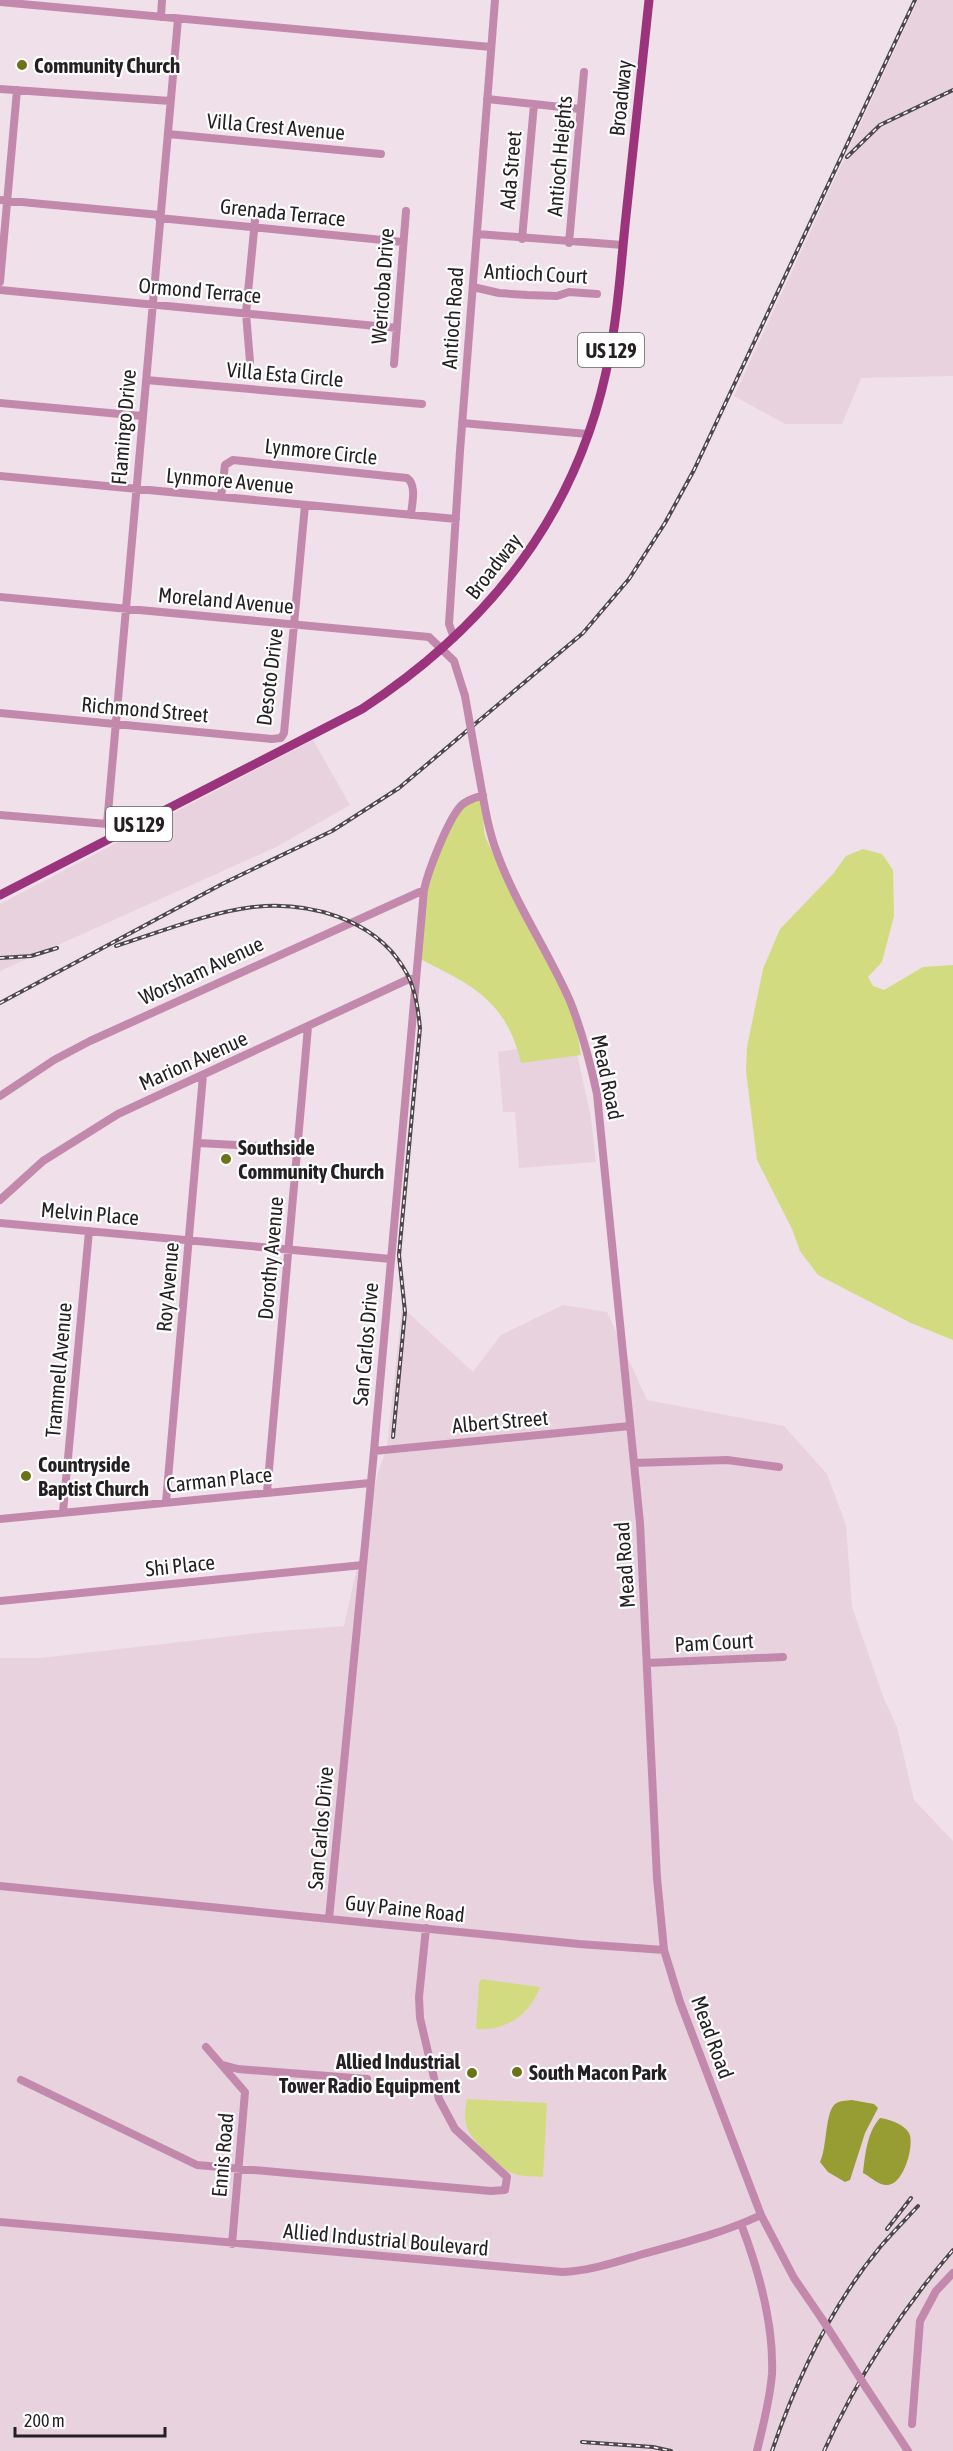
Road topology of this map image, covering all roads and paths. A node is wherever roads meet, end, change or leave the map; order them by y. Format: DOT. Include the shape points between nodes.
graph roads {
  1 [pos="162,0"];
  2 [pos="495,0"];
  3 [pos="649,0"];
  4 [pos="0,2"];
  5 [pos="68,4"];
  6 [pos="160,17"];
  7 [pos="178,19"];
  8 [pos="491,47"];
  9 [pos="584,72"];
  10 [pos="0,88"];
  11 [pos="17,90"];
  12 [pos="487,99"];
  13 [pos="170,101"];
  14 [pos="534,104"];
  15 [pos="580,109"];
  16 [pos="168,134"];
  17 [pos="381,154"];
  18 [pos="4,200"];
  19 [pos="256,210"];
  20 [pos="406,211"];
  21 [pos="160,216"];
  22 [pos="253,227"];
  23 [pos="477,234"];
  24 [pos="522,239"];
  25 [pos="404,243"];
  26 [pos="569,243"];
  27 [pos="622,245"];
  28 [pos="0,282"];
  29 [pos="473,287"];
  30 [pos="0,290"];
  31 [pos="597,294"];
  32 [pos="153,304"];
  33 [pos="246,313"];
  34 [pos="397,328"];
  35 [pos="250,362"];
  36 [pos="394,364"];
  37 [pos="146,380"];
  38 [pos="0,403"];
  39 [pos="422,404"];
  40 [pos="142,416"];
  41 [pos="462,423"];
  42 [pos="588,434"];
  43 [pos="0,476"];
  44 [pos="136,489"];
  45 [pos="221,497"];
  46 [pos="305,505"];
  47 [pos="411,514"];
  48 [pos="456,519"];
  49 [pos="0,597"];
  50 [pos="125,608"];
  51 [pos="294,624"];
  52 [pos="454,638"];
  53 [pos="441,650"];
  54 [pos="0,713"];
  55 [pos="116,724"];
  56 [pos="272,739"];
  57 [pos="277,754"];
  58 [pos="483,795"];
  59 [pos="0,815"];
  60 [pos="107,824"];
  61 [pos="115,837"];
  62 [pos="424,890"];
  63 [pos="0,895"];
  64 [pos="416,979"];
  65 [pos="308,1027"];
  66 [pos="203,1075"];
  67 [pos="0,1096"];
  68 [pos="198,1143"];
  69 [pos="298,1148"];
  70 [pos="0,1200"];
  71 [pos="0,1223"];
  72 [pos="88,1231"];
  73 [pos="189,1241"];
  74 [pos="289,1250"];
  75 [pos="391,1259"];
  76 [pos="630,1426"];
  77 [pos="374,1451"];
  78 [pos="634,1463"];
  79 [pos="779,1467"];
  80 [pos="370,1483"];
  81 [pos="267,1492"];
  82 [pos="166,1502"];
  83 [pos="63,1512"];
  84 [pos="0,1518"];
  85 [pos="363,1565"];
  86 [pos="0,1601"];
  87 [pos="783,1657"];
  88 [pos="647,1663"];
  89 [pos="0,1886"];
  90 [pos="329,1919"];
  91 [pos="426,1928"];
  92 [pos="664,1950"];
  93 [pos="206,2047"];
  94 [pos="221,2064"];
  95 [pos="367,2079"];
  96 [pos="21,2080"];
  97 [pos="239,2169"];
  98 [pos="761,2215"];
  99 [pos="0,2222"];
  100 [pos="741,2224"];
  101 [pos="232,2244"];
  102 [pos="953,2273"];
  103 [pos="912,2424"];
  104 [pos="757,2451"];
  105 [pos="908,2451"];
  1 -- 6 [label="street"];
  2 -- 8 [label="street, Antioch Road"];
  3 -- 27 [label="main road, Broadway / US 129"];
  4 -- 5 [label="street"];
  5 -- 6 [label="street"];
  6 -- 7 [label="street"];
  7 -- 8 [label="street"];
  7 -- 13 [label="street, Flamingo Drive"];
  8 -- 12 [label="street, Antioch Road"];
  9 -- 15 [label="street, Antioch Heights"];
  10 -- 11 [label="street"];
  11 -- 13 [label="street"];
  11 -- 18 [label="street"];
  12 -- 14 [label="street"];
  12 -- 23 [label="street, Antioch Road"];
  13 -- 16 [label="street, Flamingo Drive"];
  14 -- 15 [label="street"];
  14 -- 24 [label="street, Ada Street"];
  15 -- 26 [label="street, Antioch Heights"];
  16 -- 17 [label="street, Villa Crest Avenue"];
  16 -- 21 [label="street, Flamingo Drive"];
  18 -- 21 [label="street, Grenada Terrace"];
  18 -- 28 [label="street"];
  19 -- 22 [label="street"];
  20 -- 25 [label="street, Wericoba Drive"];
  21 -- 22 [label="street, Grenada Terrace"];
  21 -- 32 [label="street, Flamingo Drive"];
  22 -- 25 [label="street, Grenada Terrace"];
  22 -- 33 [label="street"];
  23 -- 24 [label="street"];
  23 -- 29 [label="street, Antioch Road"];
  24 -- 26 [label="street"];
  25 -- 34 [label="street, Wericoba Drive"];
  26 -- 27 [label="street"];
  27 -- 42 [label="main road, Broadway / US 129" via="611,351"];
  29 -- 31 [label="street, Antioch Court" via="527,295"];
  29 -- 41 [label="street, Antioch Road"];
  30 -- 32 [label="street, Ormond Terrace"];
  32 -- 33 [label="street, Ormond Terrace"];
  32 -- 37 [label="street, Flamingo Drive"];
  33 -- 34 [label="street, Ormond Terrace"];
  33 -- 35 [label="street"];
  34 -- 36 [label="street, Wericoba Drive"];
  37 -- 39 [label="street, Villa Esta Circle"];
  37 -- 40 [label="street, Flamingo Drive"];
  38 -- 40 [label="street"];
  40 -- 44 [label="street, Flamingo Drive"];
  41 -- 42 [label="street"];
  41 -- 48 [label="street, Antioch Road"];
  42 -- 52 [label="main road, Broadway / US 129" via="566,487 532,546 489,603"];
  43 -- 44 [label="street, Lynmore Avenue"];
  44 -- 45 [label="street, Lynmore Avenue"];
  44 -- 50 [label="street, Flamingo Drive"];
  45 -- 46 [label="street, Lynmore Avenue"];
  45 -- 47 [label="street, Lynmore Circle" via="225,465 244,461 407,478 413,487"];
  46 -- 47 [label="street, Lynmore Avenue"];
  46 -- 51 [label="street, Desoto Drive"];
  47 -- 48 [label="street, Lynmore Avenue"];
  48 -- 52 [label="street, Antioch Road" via="449,624"];
  49 -- 50 [label="street, Moreland Avenue"];
  50 -- 51 [label="street, Moreland Avenue"];
  50 -- 55 [label="street, Flamingo Drive"];
  51 -- 53 [label="street, Moreland Avenue" via="429,637"];
  51 -- 56 [label="street, Desoto Drive" via="284,733"];
  52 -- 53 [label="main road, Broadway / US 129"];
  53 -- 57 [label="main road, Broadway / US 129" via="362,710"];
  53 -- 58 [label="street, Mead Road, bridge" via="454,661 465,696"];
  54 -- 55 [label="street, Richmond Street"];
  55 -- 56 [label="street, Richmond Street"];
  55 -- 60 [label="street, Flamingo Drive"];
  56 -- 57 [label="street"];
  57 -- 61 [label="main road, Broadway / US 129"];
  58 -- 62 [label="street, San Carlos Drive" via="458,809"];
  58 -- 76 [label="street, Mead Road" via="500,860 570,1000 592,1068"];
  59 -- 60 [label="street"];
  60 -- 61 [label="street"];
  61 -- 63 [label="main road, Broadway / US 129"];
  62 -- 64 [label="street, San Carlos Drive"];
  62 -- 67 [label="street, Worsham Avenue" via="90,1041"];
  64 -- 65 [label="street, Marion Avenue"];
  64 -- 75 [label="street, San Carlos Drive"];
  65 -- 66 [label="street, Marion Avenue"];
  65 -- 69 [label="street, Dorothy Avenue"];
  66 -- 68 [label="street, Roy Avenue"];
  66 -- 70 [label="street, Marion Avenue" via="93,1128 43,1161"];
  68 -- 69 [label="street"];
  68 -- 73 [label="street, Roy Avenue"];
  69 -- 74 [label="street, Dorothy Avenue"];
  71 -- 72 [label="street, Melvin Place"];
  72 -- 73 [label="street, Melvin Place"];
  72 -- 83 [label="street, Trammell Avenue"];
  73 -- 74 [label="street, Melvin Place"];
  73 -- 82 [label="street, Roy Avenue"];
  74 -- 75 [label="street, Melvin Place"];
  74 -- 81 [label="street, Dorothy Avenue"];
  75 -- 77 [label="street, San Carlos Drive"];
  76 -- 77 [label="street, Albert Street"];
  76 -- 78 [label="street, Mead Road"];
  77 -- 80 [label="street, San Carlos Drive"];
  78 -- 79 [label="street" via="727,1460"];
  78 -- 88 [label="street, Mead Road"];
  80 -- 81 [label="street, Carman Place"];
  80 -- 85 [label="street, San Carlos Drive"];
  81 -- 82 [label="street, Carman Place"];
  82 -- 83 [label="street, Carman Place"];
  83 -- 84 [label="street, Carman Place"];
  85 -- 86 [label="street, Shi Place"];
  85 -- 90 [label="street, San Carlos Drive"];
  87 -- 88 [label="street, Pam Court"];
  88 -- 92 [label="street, Mead Road"];
  89 -- 90 [label="street, Guy Paine Road"];
  90 -- 91 [label="street, Guy Paine Road"];
  91 -- 92 [label="street, Guy Paine Road"];
  91 -- 97 [label="street" via="420,2018 439,2099 455,2129 507,2177 505,2190"];
  92 -- 98 [label="street, Mead Road"];
  93 -- 94 [label="street, Ennis Road"];
  94 -- 95 [label="street" via="238,2069"];
  94 -- 97 [label="street, Ennis Road" via="244,2092"];
  96 -- 97 [label="street" via="197,2164"];
  97 -- 101 [label="street, Ennis Road"];
  98 -- 100 [label="street, Allied Industrial Boulevard"];
  98 -- 105 [label="street, Mead Road, bridge" via="794,2278"];
  99 -- 101 [label="street, Allied Industrial Boulevard"];
  100 -- 101 [label="street, Allied Industrial Boulevard" via="570,2272"];
  100 -- 104 [label="street" via="760,2282 771,2344 769,2399"];
  102 -- 103 [label="street" via="936,2291 920,2321"];
}
